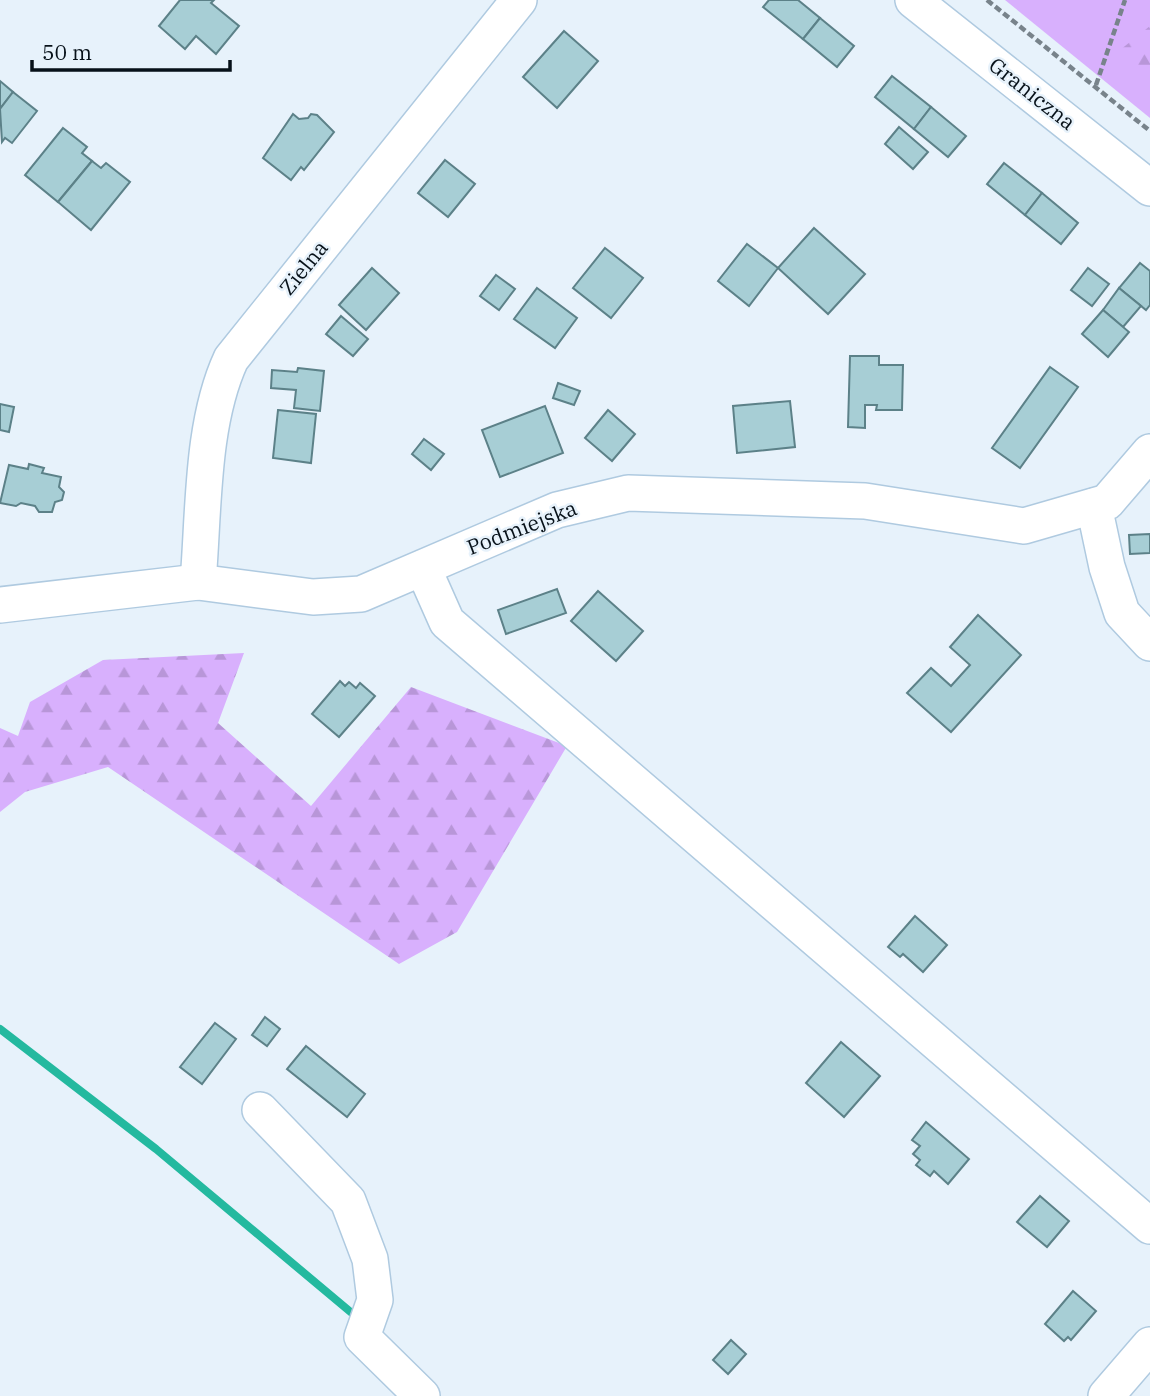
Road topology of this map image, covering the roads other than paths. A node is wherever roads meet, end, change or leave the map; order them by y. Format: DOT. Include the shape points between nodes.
graph roads {
  1 [pos="519,0"];
  2 [pos="913,0"];
  3 [pos="1150,188"];
  4 [pos="1150,452"];
  5 [pos="1094,506"];
  6 [pos="423,568"];
  7 [pos="198,582"];
  8 [pos="0,605"];
  9 [pos="1150,643"];
  10 [pos="260,1110"];
  11 [pos="1150,1226"];
  12 [pos="1150,1345"];
  13 [pos="422,1396"];
  14 [pos="1106,1396"];
  1 -- 7 [label="street, Zielna" via="231,359 219,385 213,418"];
  2 -- 3 [label="street, Graniczna"];
  4 -- 5 [label="street, Podmiejska" via="1107,502"];
  5 -- 6 [label="street, Podmiejska" via="1024,526 865,501 628,493 557,510"];
  5 -- 9 [label="street" via="1122,613"];
  6 -- 7 [label="street, Podmiejska" via="361,594 325,596"];
  6 -- 11 [label="street" via="447,622"];
  7 -- 8 [label="street, Podmiejska"];
  10 -- 13 [label="street" via="348,1200 370,1259 375,1300 362,1337"];
  12 -- 14 [label="street"];
}
